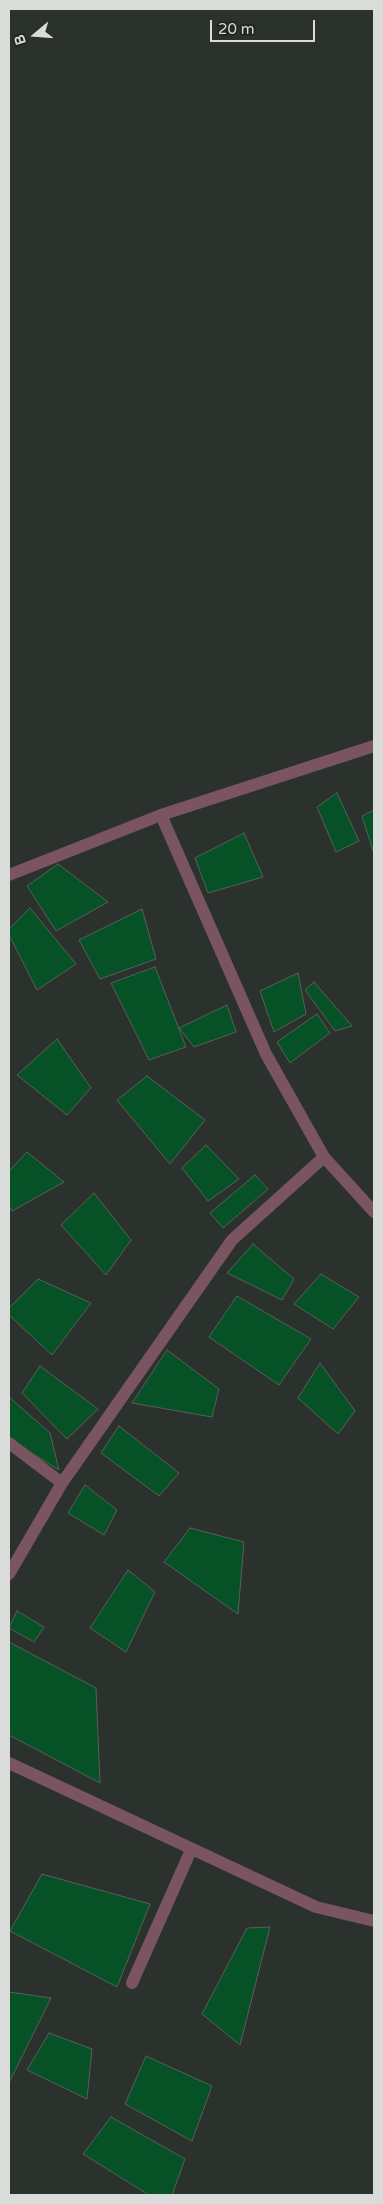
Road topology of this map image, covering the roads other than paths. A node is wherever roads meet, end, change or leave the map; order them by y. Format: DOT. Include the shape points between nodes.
graph roads {
  1 [pos="374,746"];
  2 [pos="162,815"];
  3 [pos="9,875"];
  4 [pos="324,1158"];
  5 [pos="374,1212"];
  6 [pos="9,1443"];
  7 [pos="62,1483"];
  8 [pos="9,1574"];
  9 [pos="9,1763"];
  10 [pos="191,1850"];
  11 [pos="374,1921"];
  12 [pos="132,1983"];
  1 -- 2 [label="street"];
  2 -- 3 [label="street"];
  2 -- 4 [label="street" via="266,1054"];
  4 -- 5 [label="street"];
  4 -- 7 [label="street" via="232,1240"];
  6 -- 7 [label="street"];
  7 -- 8 [label="street"];
  9 -- 10 [label="street"];
  10 -- 11 [label="street" via="316,1907"];
  10 -- 12 [label="street"];
}
